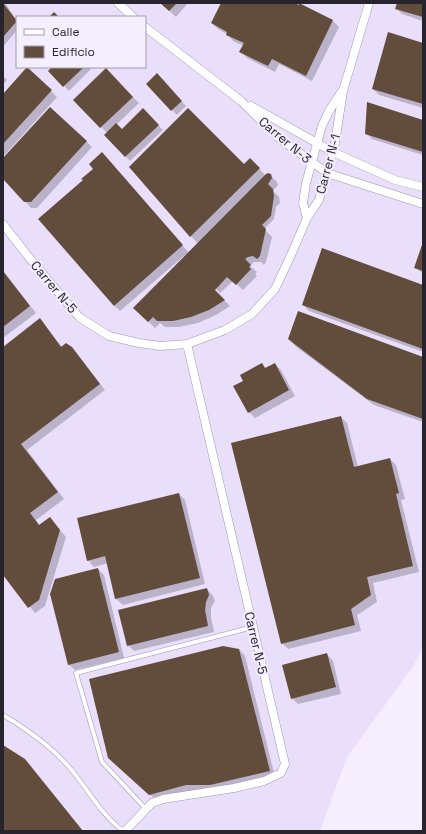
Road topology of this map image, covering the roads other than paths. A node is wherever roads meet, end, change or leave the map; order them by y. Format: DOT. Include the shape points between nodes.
graph roads {
  1 [pos="118,3"];
  2 [pos="369,3"];
  3 [pos="131,16"];
  4 [pos="146,28"];
  5 [pos="343,90"];
  6 [pos="241,101"];
  7 [pos="317,143"];
  8 [pos="333,152"];
  9 [pos="312,162"];
  10 [pos="327,173"];
  11 [pos="423,187"];
  12 [pos="423,204"];
  13 [pos="307,218"];
  14 [pos="3,224"];
  15 [pos="187,344"];
  16 [pos="253,627"];
  17 [pos="3,715"];
  18 [pos="146,809"];
  19 [pos="124,831"];
  1 -- 3 [label="street"];
  2 -- 5 [label="street, Carrer N-1"];
  4 -- 6 [label="street, Carrer N-3"];
  5 -- 7 [label="street, Carrer N-1" via="322,126"];
  5 -- 8 [label="street, Carrer N-1"];
  6 -- 7 [label="street, Carrer N-3"];
  6 -- 9 [label="street, Carrer N-3" via="279,138"];
  7 -- 8 [label="street, Carrer N-3"];
  7 -- 9 [label="street, Carrer N-1"];
  8 -- 10 [label="street, Carrer N-1"];
  8 -- 11 [label="street, Carrer N-3" via="395,180"];
  9 -- 10 [label="street, Carrer N-3"];
  9 -- 13 [label="street, Carrer N-1" via="303,203"];
  10 -- 12 [label="street, Carrer N-3"];
  10 -- 13 [label="street, Carrer N-1" via="319,200"];
  13 -- 15 [label="street, Carrer N-5" via="275,289 252,314 225,330"];
  14 -- 15 [label="street, Carrer N-5" via="79,317 109,336 160,346"];
  15 -- 16 [label="street, Carrer N-5"];
  16 -- 18 [label="street, Carrer N-5" via="285,764 281,773 264,781 234,788 164,799 152,803"];
  16 -- 18 [label="lane" via="76,673 102,762"];
  17 -- 19 [label="lane" via="60,756 97,805"];
  18 -- 19 [label="street, Carrer N-5"];
}
